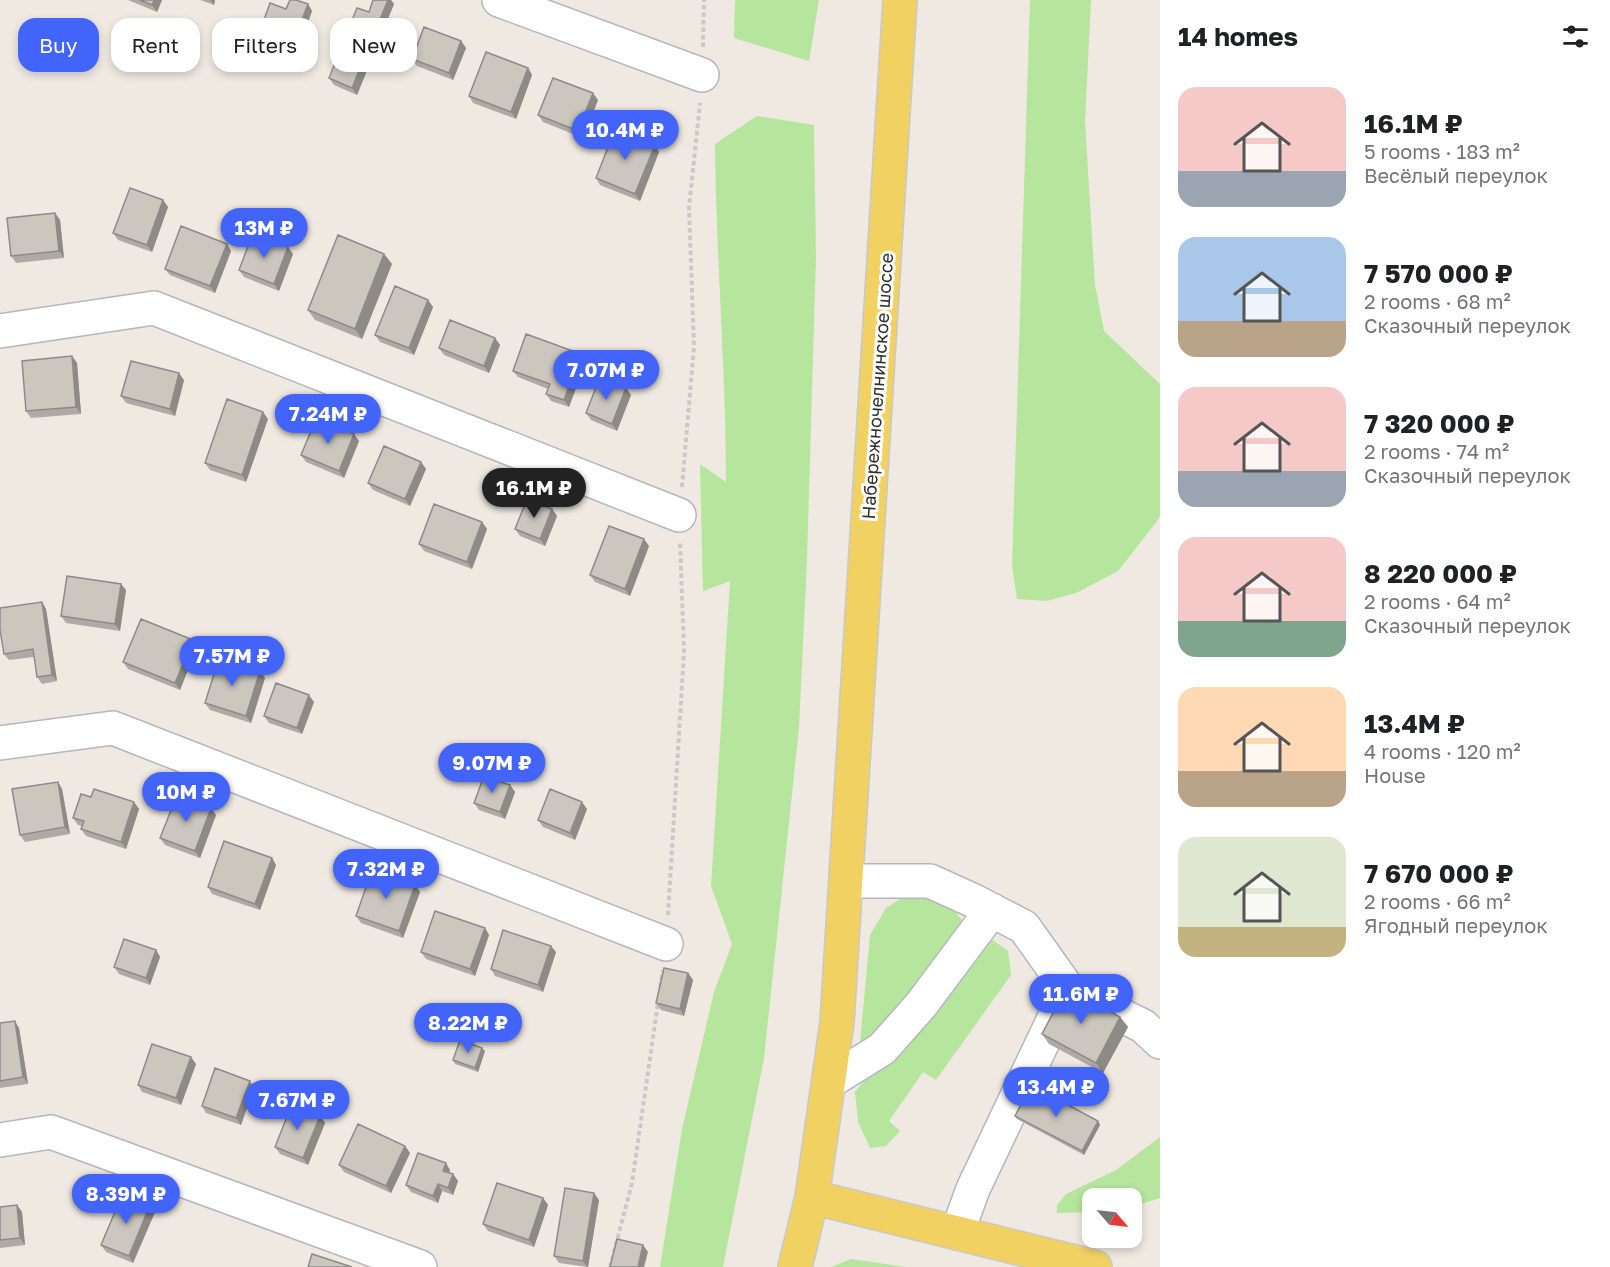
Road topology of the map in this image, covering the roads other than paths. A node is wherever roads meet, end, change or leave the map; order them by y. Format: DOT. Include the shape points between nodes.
graph roads {
  1 [pos="499,0"];
  2 [pos="900,0"];
  3 [pos="702,75"];
  4 [pos="0,331"];
  5 [pos="679,515"];
  6 [pos="0,743"];
  7 [pos="846,881"];
  8 [pos="992,910"];
  9 [pos="666,944"];
  10 [pos="1068,989"];
  11 [pos="1160,1042"];
  12 [pos="829,1082"];
  13 [pos="0,1140"];
  14 [pos="812,1197"];
  15 [pos="957,1233"];
  16 [pos="420,1267"];
  17 [pos="795,1267"];
  18 [pos="1095,1267"];
  1 -- 3 [label="street"];
  2 -- 7 [label="main road, Набережночелнинское шоссе"];
  4 -- 5 [label="street" via="154,308"];
  6 -- 9 [label="street" via="113,728"];
  7 -- 8 [label="street" via="930,882"];
  7 -- 12 [label="main road, Набережночелнинское шоссе"];
  8 -- 10 [label="street" via="1024,927"];
  8 -- 12 [label="street" via="882,1050"];
  10 -- 11 [label="street" via="1143,1026"];
  10 -- 15 [label="street" via="973,1189"];
  12 -- 14 [label="main road, Набережночелнинское шоссе"];
  13 -- 16 [label="street" via="51,1132"];
  14 -- 15 [label="main road"];
  14 -- 17 [label="main road, Набережночелнинское шоссе"];
  15 -- 18 [label="main road"];
}
